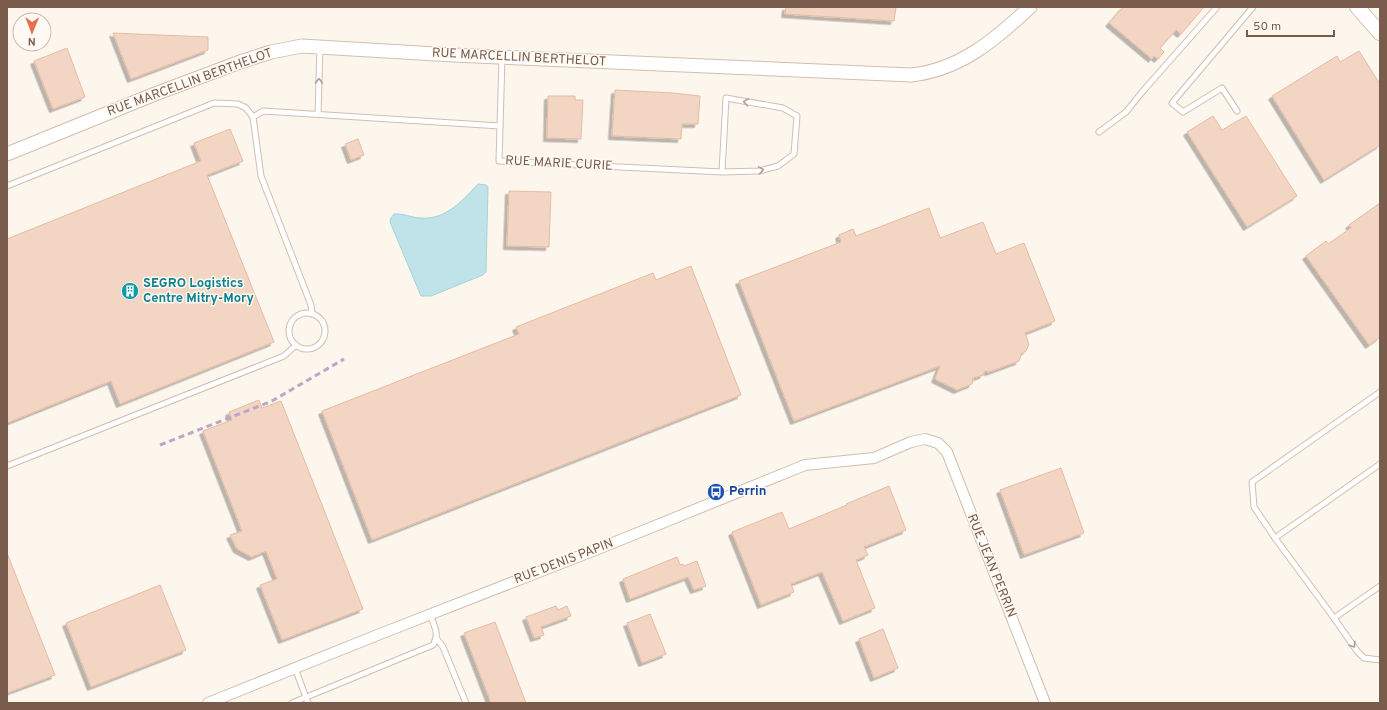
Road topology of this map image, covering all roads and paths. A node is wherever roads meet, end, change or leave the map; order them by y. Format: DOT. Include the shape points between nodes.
graph roads {
  1 [pos="1030,7"];
  2 [pos="1217,7"];
  3 [pos="1253,7"];
  4 [pos="1357,7"];
  5 [pos="1380,33"];
  6 [pos="320,47"];
  7 [pos="502,57"];
  8 [pos="1237,111"];
  9 [pos="318,114"];
  10 [pos="253,117"];
  11 [pos="500,126"];
  12 [pos="1099,132"];
  13 [pos="7,154"];
  14 [pos="722,172"];
  15 [pos="7,186"];
  16 [pos="312,314"];
  17 [pos="296,345"];
  18 [pos="1380,392"];
  19 [pos="925,439"];
  20 [pos="1380,464"];
  21 [pos="7,466"];
  22 [pos="1275,538"];
  23 [pos="1380,586"];
  24 [pos="430,614"];
  25 [pos="1334,618"];
  26 [pos="437,639"];
  27 [pos="1380,660"];
  28 [pos="295,668"];
  29 [pos="307,700"];
  30 [pos="208,703"];
  31 [pos="292,703"];
  32 [pos="466,703"];
  33 [pos="1046,703"];
  1 -- 7 [label="street, RUE MARCELLIN BERTHELOT" via="992,41 956,62 933,71 911,75"];
  2 -- 12 [label="lane" via="1126,112"];
  3 -- 8 [label="lane" via="1172,103 1183,112 1222,88"];
  4 -- 5 [label="main road"];
  6 -- 7 [label="street, RUE MARCELLIN BERTHELOT"];
  9 -- 6 [label="lane, one-way"];
  6 -- 13 [label="street, RUE MARCELLIN BERTHELOT" via="302,46 240,62"];
  7 -- 11 [label="lane, RUE MARIE CURIE"];
  9 -- 10 [label="lane" via="263,111"];
  9 -- 11 [label="lane"];
  10 -- 15 [label="lane" via="246,108 238,104 214,103"];
  10 -- 16 [label="lane" via="261,176 311,305"];
  11 -- 14 [label="lane, RUE MARIE CURIE" via="499,161"];
  14 -- 14 [label="lane, one-way" via="759,171 778,166 794,154 797,116 783,108 726,98"];
  16 -- 17 [label="lane" via="296,316 290,324 289,336"];
  16 -- 17 [label="lane" via="323,324 324,336 317,345 306,349"];
  17 -- 21 [label="lane" via="284,356"];
  18 -- 22 [label="lane" via="1252,482 1254,507"];
  19 -- 24 [label="street, RUE DENIS PAPIN" via="911,442 874,458 805,466"];
  19 -- 33 [label="street, RUE JEAN PERRIN" via="938,443 946,452"];
  20 -- 22 [label="lane"];
  22 -- 25 [label="lane"];
  23 -- 25 [label="lane"];
  24 -- 26 [label="lane"];
  24 -- 28 [label="street, RUE DENIS PAPIN"];
  25 -- 27 [label="lane, one-way" via="1357,652 1364,658"];
  26 -- 29 [label="lane" via="433,645"];
  26 -- 32 [label="lane" via="443,647"];
  28 -- 29 [label="lane"];
  28 -- 30 [label="street, RUE DENIS PAPIN"];
  29 -- 31 [label="lane"];
}
